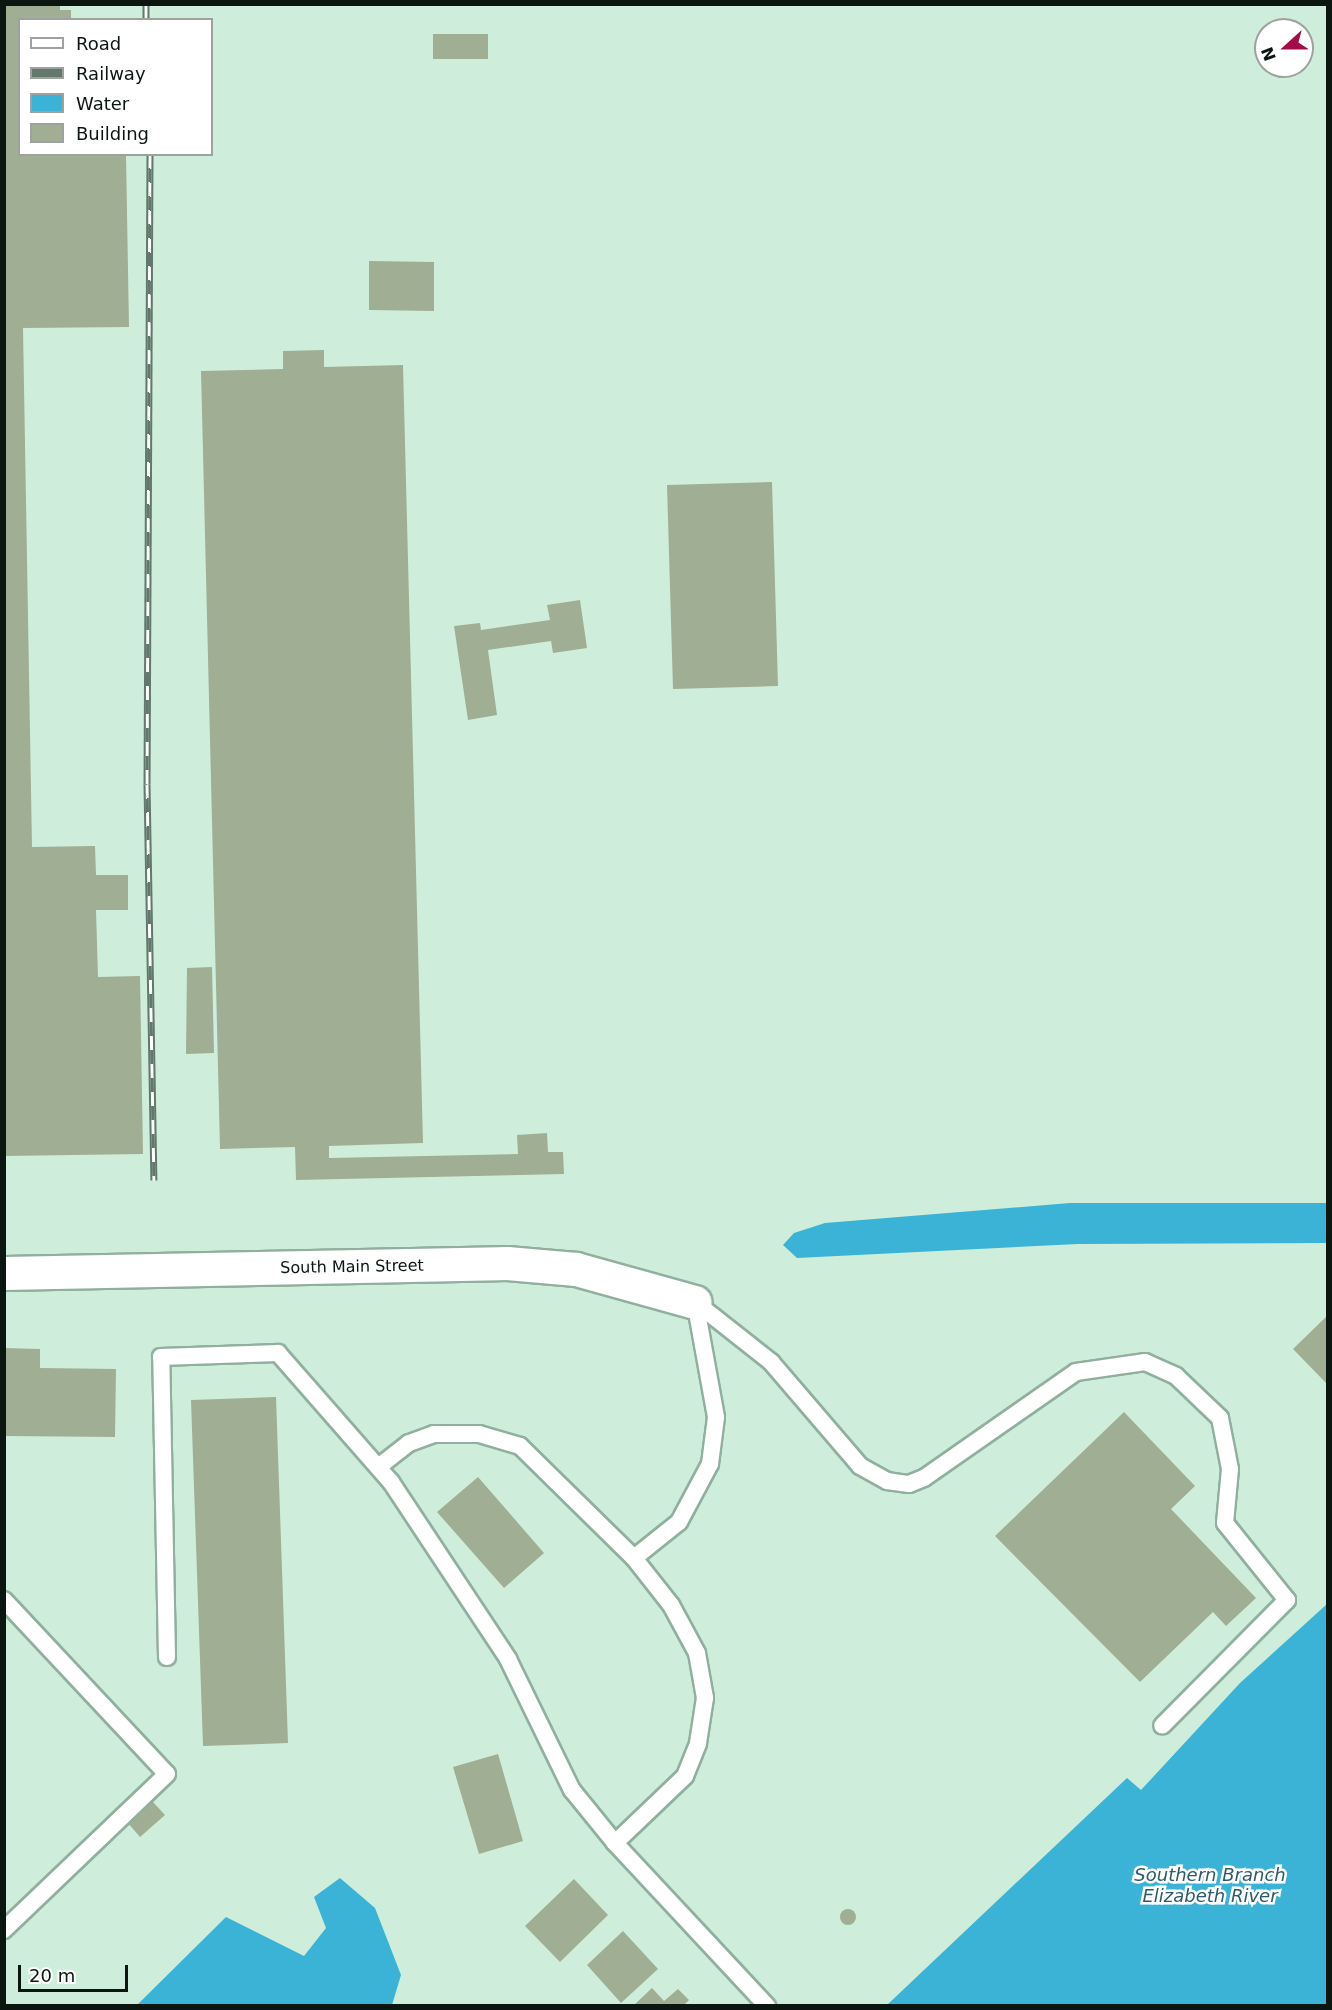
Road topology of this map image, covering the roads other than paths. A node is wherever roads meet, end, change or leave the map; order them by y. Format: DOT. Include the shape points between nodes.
graph roads {
  1 [pos="4,1273"];
  2 [pos="695,1302"];
  3 [pos="378,1467"];
  4 [pos="634,1558"];
  5 [pos="4,1600"];
  6 [pos="167,1657"];
  7 [pos="1162,1726"];
  8 [pos="615,1843"];
  9 [pos="4,1930"];
  10 [pos="767,2006"];
  1 -- 2 [label="street, South Main Street" via="507,1263 576,1269"];
  2 -- 4 [label="lane" via="716,1417 710,1464 679,1522"];
  2 -- 7 [label="lane" via="771,1362 860,1466 887,1481 909,1484 924,1478 1076,1372 1145,1362 1176,1376 1220,1418 1230,1469 1225,1523 1287,1600"];
  3 -- 4 [label="lane" via="434,1434 479,1434 520,1446"];
  3 -- 6 [label="lane" via="278,1353 161,1357"];
  3 -- 8 [label="lane" via="508,1659 573,1790"];
  4 -- 8 [label="lane" via="671,1605 697,1653 705,1698 685,1776"];
  5 -- 9 [label="lane" via="167,1774"];
  8 -- 10 [label="lane"];
}
